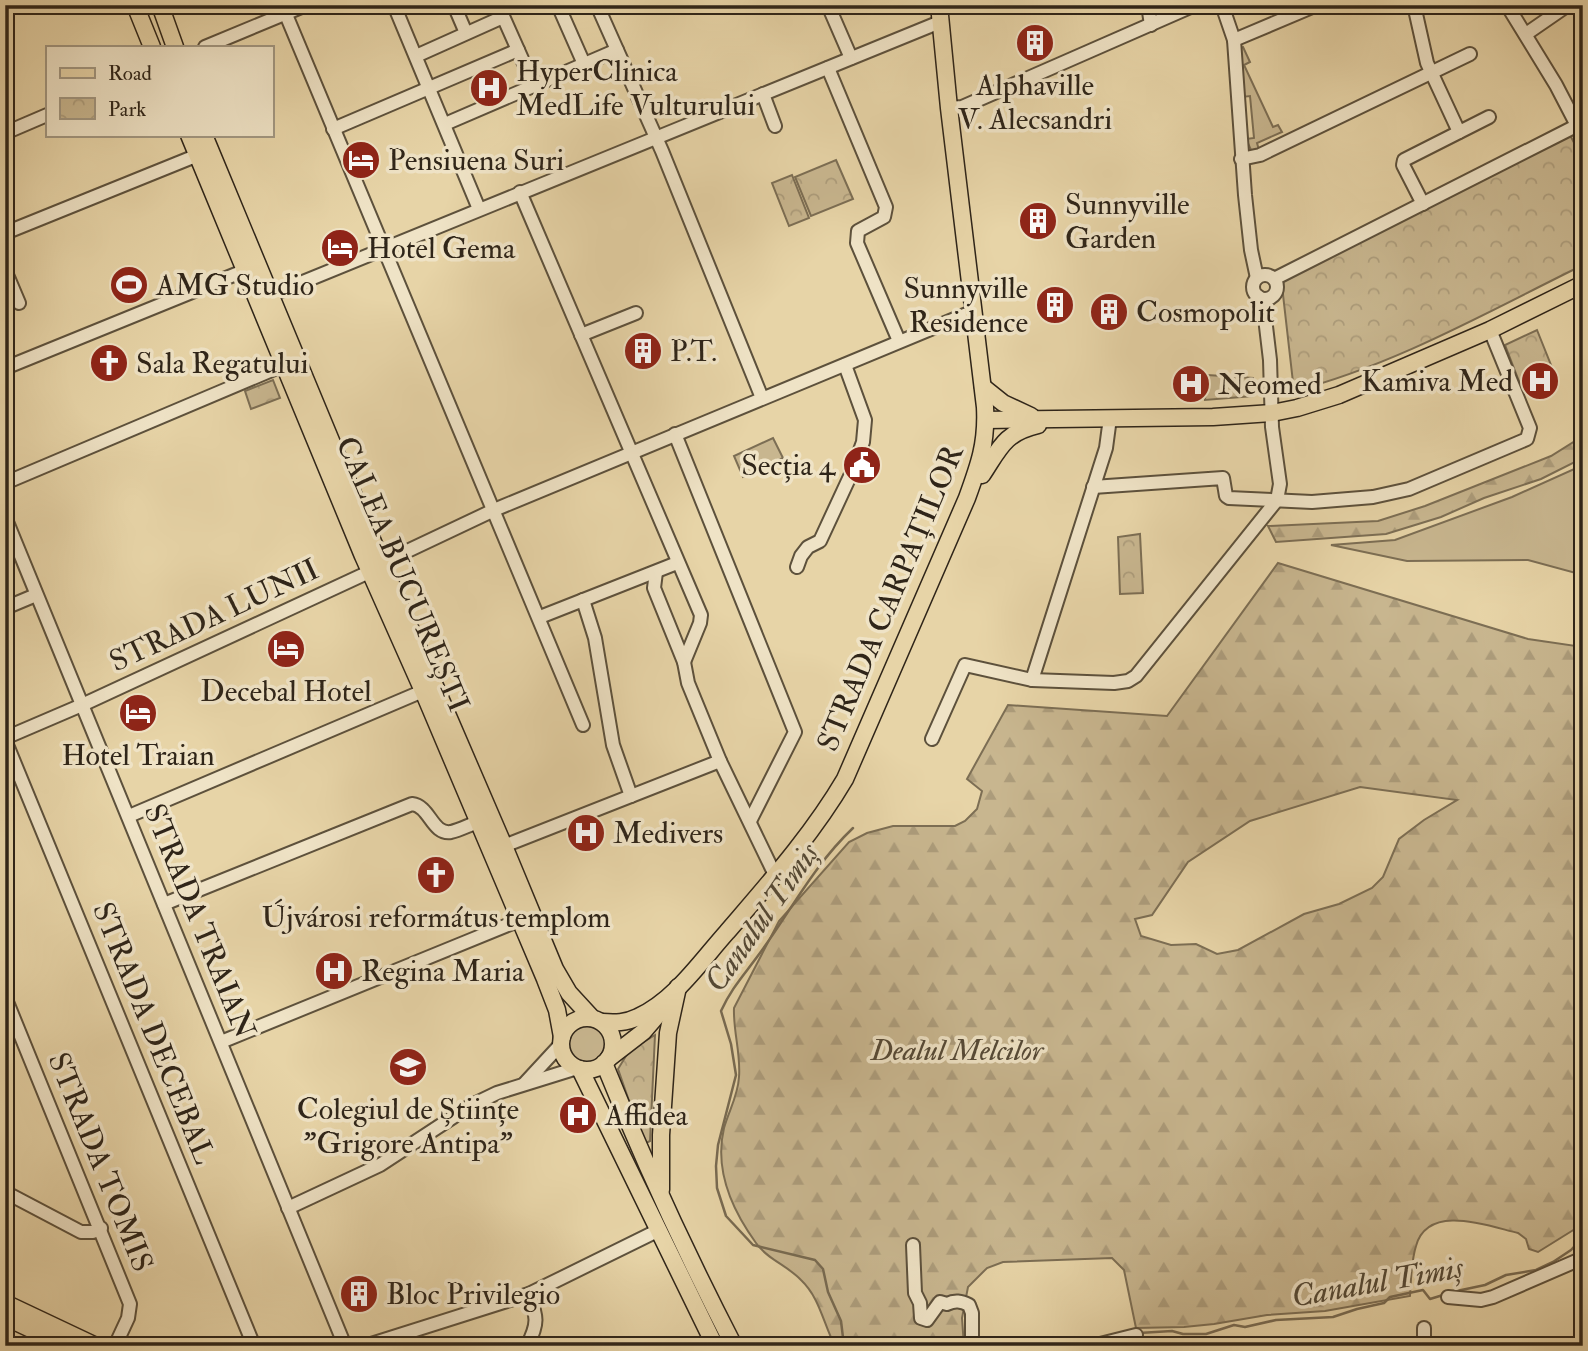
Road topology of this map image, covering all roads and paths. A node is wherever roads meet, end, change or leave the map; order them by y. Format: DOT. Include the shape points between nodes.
graph roads {
  1 [pos="135,5"];
  2 [pos="160,5"];
  3 [pos="306,5"];
  4 [pos="394,5"];
  5 [pos="454,5"];
  6 [pos="558,5"];
  7 [pos="597,5"];
  8 [pos="828,5"];
  9 [pos="1148,5"];
  10 [pos="1195,5"];
  11 [pos="1222,5"];
  12 [pos="1317,5"];
  13 [pos="1414,5"];
  14 [pos="1507,5"];
  15 [pos="1568,5"];
  16 [pos="284,9"];
  17 [pos="501,11"];
  18 [pos="940,13"];
  19 [pos="1152,25"];
  20 [pos="466,33"];
  21 [pos="1526,34"];
  22 [pos="235,35"];
  23 [pos="1234,40"];
  24 [pos="152,46"];
  25 [pos="175,46"];
  26 [pos="208,46"];
  27 [pos="222,46"];
  28 [pos="518,50"];
  29 [pos="617,50"];
  30 [pos="1470,54"];
  31 [pos="416,55"];
  32 [pos="850,58"];
  33 [pos="584,64"];
  34 [pos="828,68"];
  35 [pos="1431,72"];
  36 [pos="534,86"];
  37 [pos="430,89"];
  38 [pos="762,94"];
  39 [pos="949,108"];
  40 [pos="46,115"];
  41 [pos="1489,117"];
  42 [pos="445,124"];
  43 [pos="775,126"];
  44 [pos="333,130"];
  45 [pos="1580,131"];
  46 [pos="1459,132"];
  47 [pos="5,133"];
  48 [pos="189,136"];
  49 [pos="205,136"];
  50 [pos="656,137"];
  51 [pos="198,155"];
  52 [pos="1241,159"];
  53 [pos="520,192"];
  54 [pos="1423,204"];
  55 [pos="479,209"];
  56 [pos="5,233"];
  57 [pos="382,248"];
  58 [pos="5,270"];
  59 [pos="246,270"];
  60 [pos="1257,278"];
  61 [pos="1274,279"];
  62 [pos="1583,284"];
  63 [pos="271,295"];
  64 [pos="1273,295"];
  65 [pos="1258,296"];
  66 [pos="19,303"];
  67 [pos="974,311"];
  68 [pos="636,313"];
  69 [pos="1265,318"];
  70 [pos="1490,330"];
  71 [pos="581,335"];
  72 [pos="898,341"];
  73 [pos="284,365"];
  74 [pos="845,365"];
  75 [pos="5,368"];
  76 [pos="983,387"];
  77 [pos="762,398"];
  78 [pos="1272,412"];
  79 [pos="1036,418"];
  80 [pos="1066,418"];
  81 [pos="1110,418"];
  82 [pos="986,420"];
  83 [pos="675,434"];
  84 [pos="631,453"];
  85 [pos="5,483"];
  86 [pos="1093,487"];
  87 [pos="967,498"];
  88 [pos="1277,500"];
  89 [pos="494,510"];
  90 [pos="5,517"];
  91 [pos="677,563"];
  92 [pos="376,568"];
  93 [pos="797,568"];
  94 [pos="656,572"];
  95 [pos="36,594"];
  96 [pos="583,600"];
  97 [pos="5,607"];
  98 [pos="540,617"];
  99 [pos="684,662"];
  100 [pos="1032,680"];
  101 [pos="423,691"];
  102 [pos="82,705"];
  103 [pos="583,725"];
  104 [pos="5,739"];
  105 [pos="932,739"];
  106 [pos="720,761"];
  107 [pos="631,796"];
  108 [pos="129,816"];
  109 [pos="750,821"];
  110 [pos="478,822"];
  111 [pos="505,846"];
  112 [pos="775,875"];
  113 [pos="164,904"];
  114 [pos="520,920"];
  115 [pos="678,987"];
  116 [pos="5,998"];
  117 [pos="597,1020"];
  118 [pos="561,1040"];
  119 [pos="222,1042"];
  120 [pos="606,1061"];
  121 [pos="579,1068"];
  122 [pos="525,1083"];
  123 [pos="5,1192"];
  124 [pos="662,1199"];
  125 [pos="288,1208"];
  126 [pos="100,1228"];
  127 [pos="657,1231"];
  128 [pos="913,1245"];
  129 [pos="1583,1258"];
  130 [pos="529,1294"];
  131 [pos="1448,1297"];
  132 [pos="5,1303"];
  133 [pos="5,1317"];
  134 [pos="1424,1328"];
  135 [pos="1136,1335"];
  136 [pos="67,1346"];
  137 [pos="96,1346"];
  138 [pos="115,1346"];
  139 [pos="254,1346"];
  140 [pos="345,1346"];
  141 [pos="365,1346"];
  142 [pos="527,1346"];
  143 [pos="715,1346"];
  144 [pos="734,1346"];
  145 [pos="972,1346"];
  146 [pos="1092,1346"];
  147 [pos="1423,1346"];
  1 -- 24 [label="main road"];
  2 -- 25 [label="main road"];
  3 -- 16 [label="street"];
  4 -- 31 [label="street"];
  5 -- 20 [label="street"];
  6 -- 33 [label="street"];
  7 -- 29 [label="street"];
  8 -- 32 [label="street"];
  9 -- 19 [label="street"];
  10 -- 19 [label="street"];
  11 -- 23 [label="street"];
  12 -- 23 [label="street"];
  13 -- 35 [label="street"];
  14 -- 21 [label="street"];
  15 -- 21 [label="street"];
  16 -- 22 [label="street"];
  16 -- 44 [label="street"];
  17 -- 20 [label="street"];
  17 -- 28 [label="street"];
  18 -- 32 [label="street"];
  18 -- 39 [label="main road, STRADA CARPAȚILOR"];
  19 -- 39 [label="street" via="962,107"];
  20 -- 31 [label="street"];
  21 -- 45 [label="street"];
  22 -- 26 [label="street"];
  22 -- 27 [label="street"];
  23 -- 52 [label="street"];
  28 -- 36 [label="street"];
  28 -- 37 [label="street"];
  29 -- 33 [label="street"];
  29 -- 50 [label="street"];
  30 -- 35 [label="street"];
  31 -- 37 [label="street"];
  32 -- 34 [label="street"];
  33 -- 36 [label="street"];
  34 -- 38 [label="street"];
  34 -- 72 [label="street" via="886,207 884,217 858,231 858,248"];
  35 -- 46 [label="street"];
  35 -- 52 [label="street" via="1260,155"];
  36 -- 42 [label="street"];
  37 -- 42 [label="street"];
  37 -- 44 [label="street"];
  38 -- 43 [label="street"];
  38 -- 50 [label="street"];
  39 -- 67 [label="main road, STRADA CARPAȚILOR"];
  40 -- 47 [label="street"];
  41 -- 46 [label="street"];
  42 -- 55 [label="street"];
  44 -- 57 [label="street"];
  45 -- 54 [label="street"];
  46 -- 54 [label="street" via="1403,162"];
  48 -- 51 [label="main road, CALEA BUCUREȘTI"];
  49 -- 63 [label="main road, CALEA BUCUREȘTI"];
  50 -- 53 [label="street"];
  50 -- 77 [label="street"];
  51 -- 56 [label="street"];
  51 -- 59 [label="main road, CALEA BUCUREȘTI"];
  52 -- 60 [label="street"];
  53 -- 55 [label="street"];
  53 -- 71 [label="street"];
  54 -- 61 [label="street"];
  55 -- 57 [label="street"];
  57 -- 63 [label="street"];
  57 -- 89 [label="street"];
  58 -- 66 [label="street"];
  59 -- 73 [label="main road, CALEA BUCUREȘTI"];
  59 -- 75 [label="street"];
  60 -- 61 [label="street" via="1268,275"];
  60 -- 65 [label="street" via="1253,285"];
  61 -- 64 [label="street"];
  62 -- 70 [label="main road"];
  63 -- 92 [label="main road, CALEA BUCUREȘTI"];
  64 -- 65 [label="street"];
  64 -- 69 [label="street"];
  65 -- 69 [label="street"];
  67 -- 72 [label="street, STRADA LUNII"];
  67 -- 76 [label="main road, STRADA CARPAȚILOR"];
  68 -- 71 [label="street"];
  69 -- 78 [label="street"];
  70 -- 78 [label="main road" via="1339,395"];
  70 -- 88 [label="street" via="1530,428 1527,439 1391,494 1338,501"];
  71 -- 84 [label="street"];
  72 -- 74 [label="street, STRADA LUNII"];
  73 -- 85 [label="street"];
  73 -- 92 [label="main road, CALEA BUCUREȘTI"];
  74 -- 77 [label="street, STRADA LUNII"];
  74 -- 93 [label="street" via="865,420 863,442 820,541 808,547"];
  76 -- 79 [label="main road" via="1003,403"];
  76 -- 82 [label="main road, STRADA CARPAȚILOR"];
  77 -- 83 [label="street, STRADA LUNII"];
  78 -- 81 [label="main road"];
  78 -- 88 [label="street" via="1280,484"];
  79 -- 80 [label="main road"];
  79 -- 82 [label="main road"];
  80 -- 81 [label="main road"];
  80 -- 87 [label="main road" via="1025,428 1008,438"];
  81 -- 86 [label="street"];
  82 -- 87 [label="main road, STRADA CARPAȚILOR" via="985,447"];
  83 -- 84 [label="street, STRADA LUNII"];
  83 -- 109 [label="street" via="795,732"];
  84 -- 89 [label="street, STRADA LUNII"];
  84 -- 91 [label="street"];
  86 -- 88 [label="street" via="1223,478 1229,498"];
  86 -- 100 [label="street"];
  87 -- 112 [label="main road, STRADA CARPAȚILOR" via="845,779"];
  88 -- 100 [label="street" via="1136,676 1114,683"];
  89 -- 92 [label="street, STRADA LUNII"];
  89 -- 98 [label="street"];
  90 -- 95 [label="street, STRADA TRAIAN"];
  91 -- 94 [label="street"];
  91 -- 99 [label="street" via="701,619"];
  92 -- 101 [label="main road, CALEA BUCUREȘTI"];
  92 -- 102 [label="street, STRADA LUNII"];
  92 -- 111 [label="main road, CALEA BUCUREȘTI"];
  94 -- 96 [label="street"];
  94 -- 99 [label="street" via="654,588"];
  95 -- 97 [label="street"];
  95 -- 102 [label="street, STRADA TRAIAN"];
  96 -- 98 [label="street"];
  96 -- 107 [label="street" via="596,638 613,745"];
  98 -- 103 [label="street"];
  99 -- 106 [label="street"];
  100 -- 105 [label="street" via="965,664"];
  101 -- 108 [label="street"];
  101 -- 110 [label="main road, CALEA BUCUREȘTI"];
  102 -- 104 [label="street, STRADA LUNII"];
  102 -- 108 [label="street, STRADA TRAIAN"];
  104 -- 139 [label="street, STRADA DECEBAL"];
  106 -- 107 [label="street"];
  106 -- 109 [label="street"];
  107 -- 111 [label="street"];
  108 -- 113 [label="street, STRADA TRAIAN"];
  109 -- 112 [label="street"];
  110 -- 113 [label="street" via="445,832 421,806 412,804"];
  110 -- 114 [label="main road, CALEA BUCUREȘTI"];
  111 -- 117 [label="main road, CALEA BUCUREȘTI" via="555,969 569,993"];
  112 -- 115 [label="main road, STRADA CARPAȚILOR"];
  113 -- 119 [label="street, STRADA TRAIAN"];
  114 -- 118 [label="main road, CALEA BUCUREȘTI" via="557,1010"];
  114 -- 119 [label="street, STRADA TRAIAN"];
  115 -- 117 [label="main road, STRADA CARPAȚILOR" via="637,1018"];
  115 -- 120 [label="main road, STRADA CARPAȚILOR" via="652,1023"];
  115 -- 124 [label="main road" via="666,1058"];
  116 -- 126 [label="street, STRADA TOMIS"];
  117 -- 118 [label="main road" via="577,1019"];
  117 -- 120 [label="main road" via="612,1035"];
  118 -- 121 [label="main road" via="565,1058"];
  118 -- 122 [label="street"];
  119 -- 125 [label="street, STRADA TRAIAN"];
  120 -- 121 [label="main road" via="595,1069"];
  120 -- 124 [label="main road"];
  121 -- 122 [label="street"];
  121 -- 127 [label="main road"];
  122 -- 125 [label="street" via="470,1106 380,1165"];
  123 -- 126 [label="street" via="81,1232"];
  124 -- 144 [label="main road"];
  125 -- 140 [label="street, STRADA TRAIAN"];
  126 -- 138 [label="street, STRADA TOMIS" via="130,1304"];
  127 -- 130 [label="street"];
  127 -- 143 [label="main road"];
  128 -- 145 [label="street" via="921,1318 931,1317 940,1302 969,1305"];
  129 -- 131 [label="street" via="1493,1297"];
  130 -- 141 [label="street"];
  130 -- 142 [label="street" via="537,1327"];
  132 -- 137 [label="main road"];
  133 -- 136 [label="main road"];
  134 -- 147 [label="street"];
  135 -- 146 [label="street"];
}
